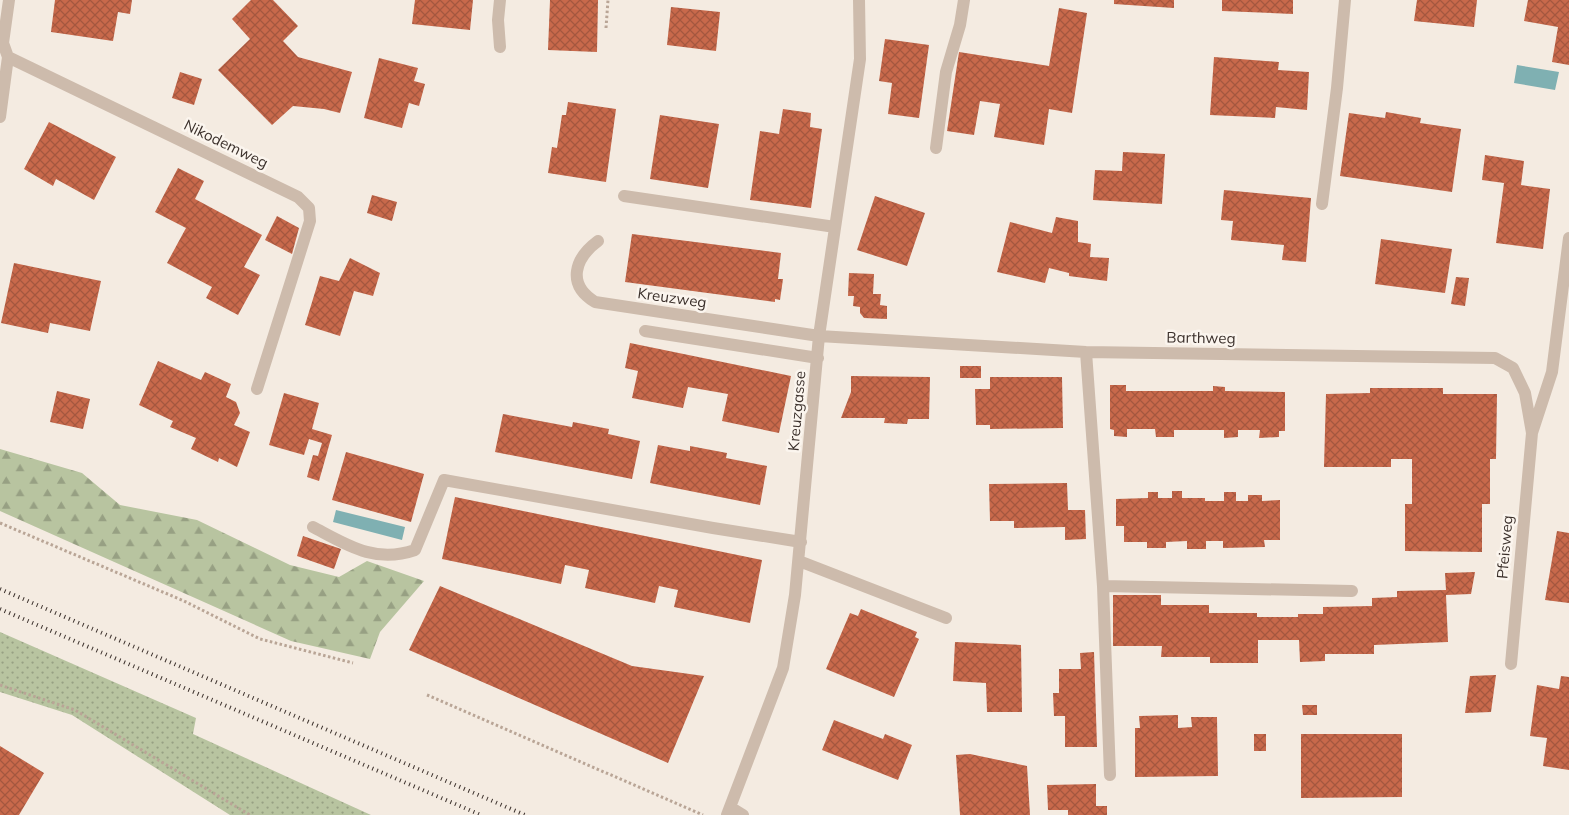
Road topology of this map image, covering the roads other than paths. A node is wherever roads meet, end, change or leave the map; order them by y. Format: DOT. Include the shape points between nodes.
graph roads {
  1 [pos="8,0"];
  2 [pos="500,0"];
  3 [pos="859,0"];
  4 [pos="964,0"];
  5 [pos="1345,0"];
  6 [pos="500,47"];
  7 [pos="8,57"];
  8 [pos="0,117"];
  9 [pos="936,148"];
  10 [pos="624,196"];
  11 [pos="1322,204"];
  12 [pos="835,227"];
  13 [pos="1569,238"];
  14 [pos="598,241"];
  15 [pos="645,331"];
  16 [pos="819,336"];
  17 [pos="1086,352"];
  18 [pos="818,358"];
  19 [pos="257,389"];
  20 [pos="1532,433"];
  21 [pos="312,527"];
  22 [pos="801,542"];
  23 [pos="799,561"];
  24 [pos="1103,586"];
  25 [pos="1352,591"];
  26 [pos="946,618"];
  27 [pos="1511,664"];
  28 [pos="1110,775"];
  29 [pos="729,811"];
  30 [pos="743,815"];
  1 -- 7 [label="street" via="3,43"];
  2 -- 6 [label="street"];
  3 -- 12 [label="street, Kreuzgasse" via="860,58"];
  4 -- 9 [label="street" via="946,72"];
  5 -- 11 [label="street"];
  7 -- 8 [label="street"];
  7 -- 19 [label="street, Nikodemweg" via="298,197 308,205 310,221"];
  10 -- 12 [label="street"];
  12 -- 16 [label="street, Kreuzgasse"];
  13 -- 20 [label="street" via="1552,372"];
  14 -- 16 [label="street, Kreuzweg" via="583,256 577,273 581,290 595,302"];
  15 -- 18 [label="street"];
  16 -- 17 [label="street, Barthweg"];
  16 -- 18 [label="street, Kreuzgasse"];
  17 -- 20 [label="street, Barthweg" via="1495,358 1513,368 1525,393"];
  17 -- 24 [label="street"];
  18 -- 22 [label="street, Kreuzgasse"];
  20 -- 27 [label="street, Pfeisweg"];
  21 -- 22 [label="street" via="374,555 398,556 415,550 444,480"];
  22 -- 23 [label="street, Kreuzgasse"];
  23 -- 26 [label="street"];
  23 -- 29 [label="street, Kreuzgasse" via="783,668"];
  24 -- 25 [label="street"];
  24 -- 28 [label="street"];
  29 -- 30 [label="street"];
}
